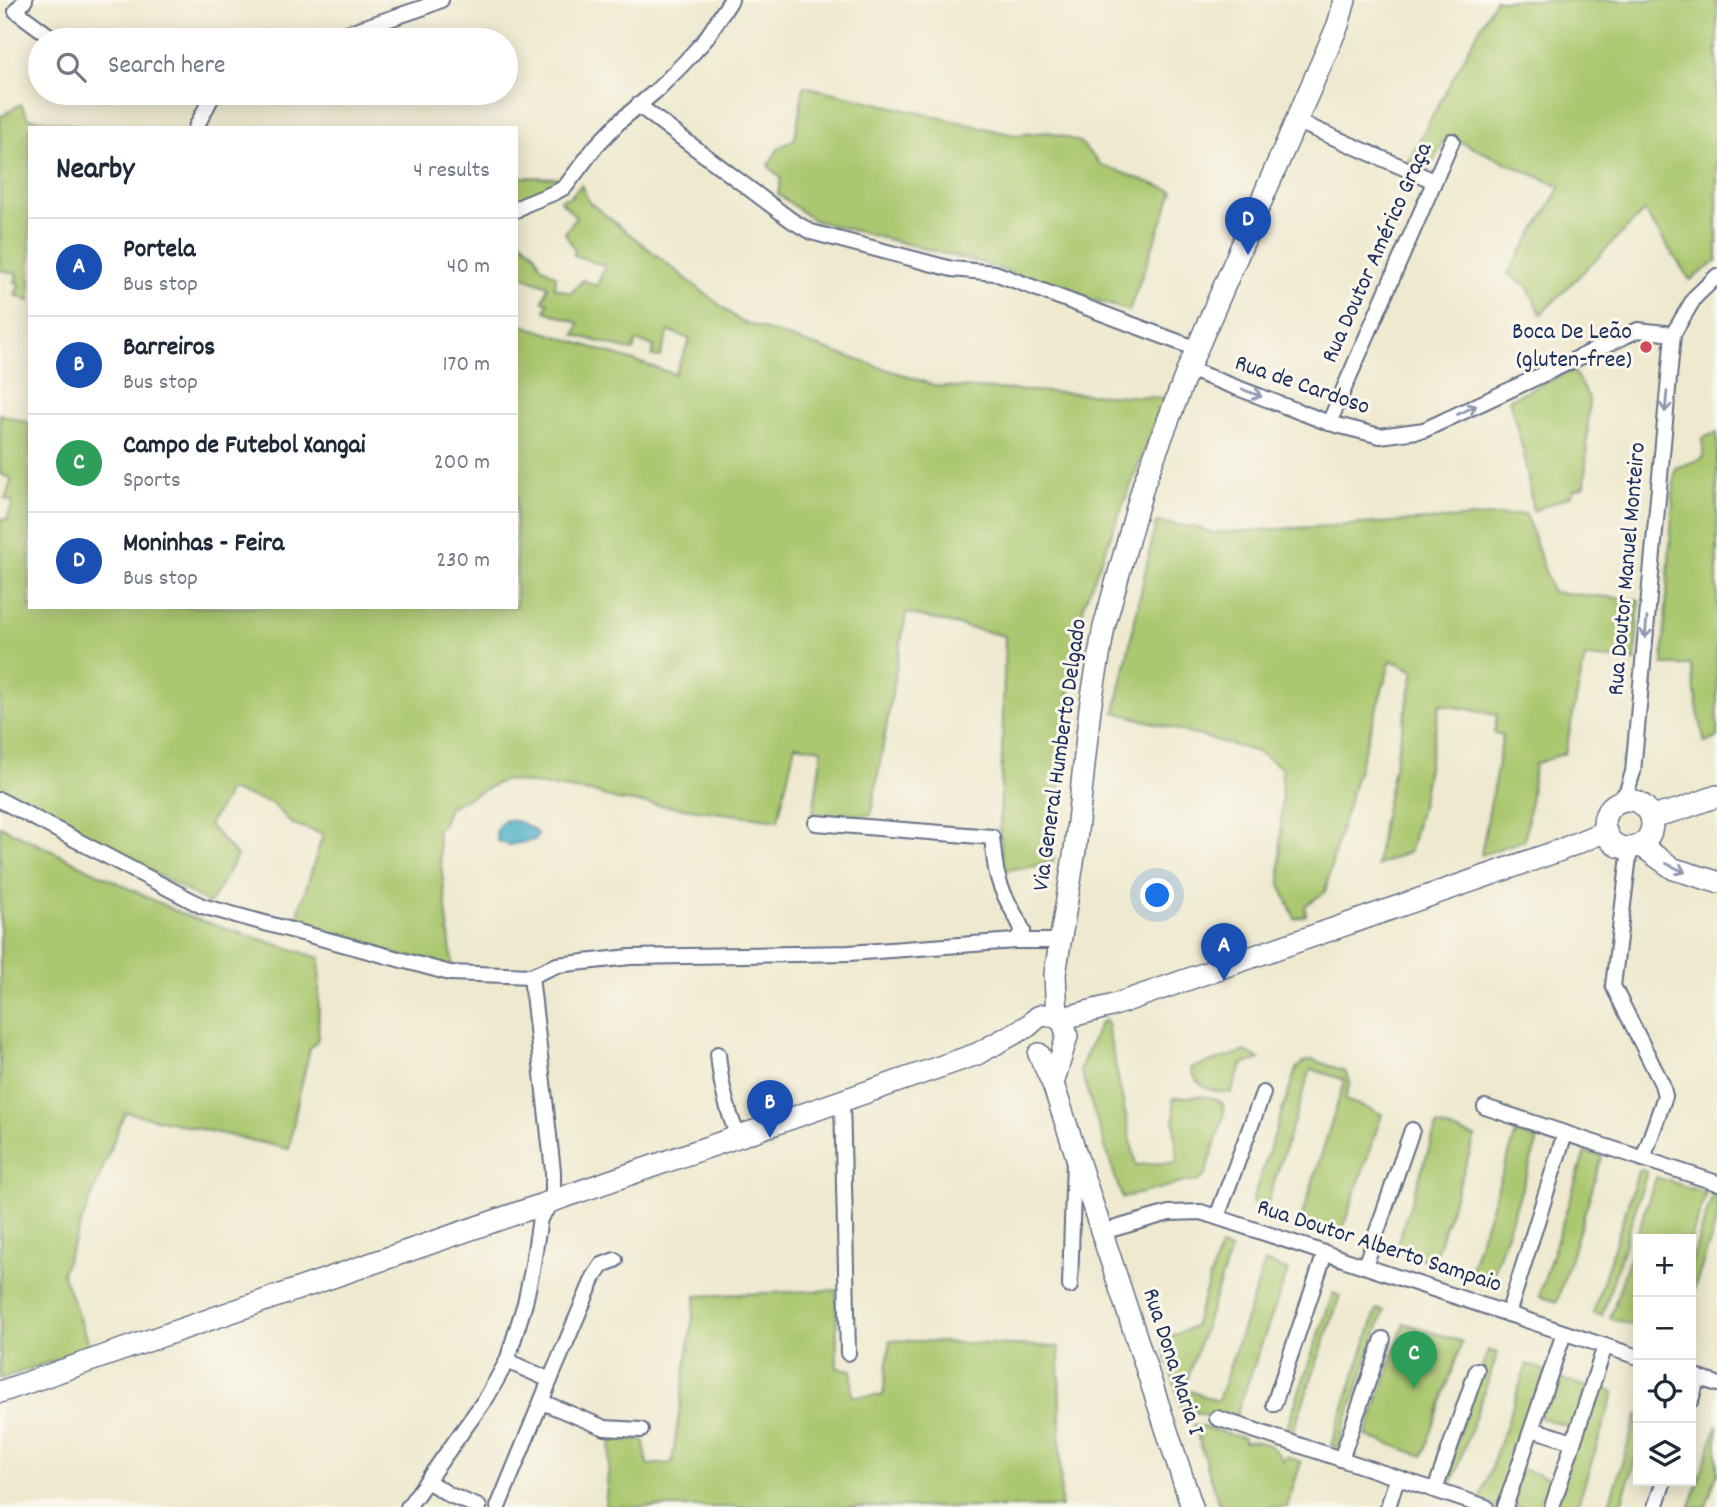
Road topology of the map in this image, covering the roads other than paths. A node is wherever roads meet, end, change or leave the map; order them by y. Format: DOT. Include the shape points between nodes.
graph roads {
  1 [pos="25,0"];
  2 [pos="441,0"];
  3 [pos="731,0"];
  4 [pos="1345,0"];
  5 [pos="39,28"];
  6 [pos="362,28"];
  7 [pos="208,105"];
  8 [pos="638,105"];
  9 [pos="1296,121"];
  10 [pos="197,126"];
  11 [pos="1452,141"];
  12 [pos="1434,181"];
  13 [pos="518,209"];
  14 [pos="1717,276"];
  15 [pos="1673,334"];
  16 [pos="1197,349"];
  17 [pos="1188,369"];
  18 [pos="1329,423"];
  19 [pos="1717,796"];
  20 [pos="0,800"];
  21 [pos="1617,803"];
  22 [pos="1651,817"];
  23 [pos="816,823"];
  24 [pos="1606,831"];
  25 [pos="1635,846"];
  26 [pos="1717,882"];
  27 [pos="1015,941"];
  28 [pos="1060,941"];
  29 [pos="1055,974"];
  30 [pos="531,976"];
  31 [pos="1099,1010"];
  32 [pos="1052,1027"];
  33 [pos="988,1049"];
  34 [pos="1036,1052"];
  35 [pos="719,1054"];
  36 [pos="1054,1084"];
  37 [pos="1263,1093"];
  38 [pos="842,1100"];
  39 [pos="1485,1107"];
  40 [pos="1412,1130"];
  41 [pos="1565,1133"];
  42 [pos="737,1136"];
  43 [pos="1074,1147"];
  44 [pos="1643,1159"];
  45 [pos="1717,1183"];
  46 [pos="553,1200"];
  47 [pos="1217,1217"];
  48 [pos="1102,1232"];
  49 [pos="1325,1253"];
  50 [pos="615,1260"];
  51 [pos="1365,1266"];
  52 [pos="1070,1286"];
  53 [pos="1508,1314"];
  54 [pos="1564,1333"];
  55 [pos="1383,1339"];
  56 [pos="1605,1346"];
  57 [pos="848,1353"];
  58 [pos="1633,1355"];
  59 [pos="507,1361"];
  60 [pos="1477,1370"];
  61 [pos="1696,1377"];
  62 [pos="550,1380"];
  63 [pos="1717,1384"];
  64 [pos="0,1392"];
  65 [pos="542,1402"];
  66 [pos="1274,1404"];
  67 [pos="1217,1418"];
  68 [pos="1532,1429"];
  69 [pos="641,1430"];
  70 [pos="1573,1442"];
  71 [pos="1341,1459"];
  72 [pos="1397,1478"];
  73 [pos="427,1482"];
  74 [pos="1662,1486"];
  75 [pos="1435,1490"];
  76 [pos="408,1507"];
  77 [pos="479,1507"];
  78 [pos="498,1507"];
  79 [pos="1192,1507"];
  80 [pos="1388,1507"];
  81 [pos="1486,1507"];
  82 [pos="1505,1507"];
  83 [pos="1552,1507"];
  84 [pos="1655,1507"];
  1 -- 5 [label="street" via="16,11"];
  2 -- 6 [label="street"];
  3 -- 8 [label="street" via="705,40"];
  4 -- 9 [label="main road, Via General Humberto Delgado"];
  7 -- 10 [label="street"];
  8 -- 13 [label="street" via="596,146 565,187"];
  8 -- 16 [label="street" via="811,232 953,269 995,274"];
  9 -- 12 [label="street"];
  9 -- 16 [label="main road, Via General Humberto Delgado"];
  11 -- 12 [label="street, Rua Doutor Américo Graça"];
  12 -- 18 [label="street, Rua Doutor Américo Graça"];
  14 -- 15 [label="street" via="1695,297"];
  18 -- 15 [label="street, Rua de Cardoso, one-way" via="1380,436 1424,430 1638,330"];
  15 -- 21 [label="street, Rua Doutor Manuel Monteiro, one-way" via="1633,772"];
  16 -- 17 [label="main road, Via General Humberto Delgado"];
  17 -- 18 [label="street, Rua de Cardoso, one-way"];
  17 -- 28 [label="main road, Via General Humberto Delgado" via="1144,483 1104,627"];
  19 -- 22 [label="main road"];
  20 -- 30 [label="street" via="202,906 450,973"];
  21 -- 22 [label="main road" via="1637,802"];
  21 -- 24 [label="main road" via="1606,816"];
  22 -- 25 [label="main road" via="1651,833"];
  23 -- 27 [label="street" via="992,836 998,879 1023,931"];
  24 -- 25 [label="main road" via="1622,847"];
  24 -- 31 [label="main road"];
  25 -- 26 [label="main road, one-way" via="1674,869"];
  25 -- 44 [label="street" via="1613,986 1665,1096"];
  27 -- 28 [label="street"];
  27 -- 30 [label="street" via="849,953 630,957 557,965"];
  28 -- 29 [label="main road, Via General Humberto Delgado"];
  29 -- 31 [label="main road" via="1075,998"];
  29 -- 32 [label="main road, Via General Humberto Delgado"];
  30 -- 46 [label="street"];
  31 -- 32 [label="main road"];
  32 -- 33 [label="main road"];
  32 -- 34 [label="main road" via="1052,1055"];
  32 -- 34 [label="main road, Rua Dona Maria I" via="1026,1037"];
  32 -- 36 [label="main road, Via General Humberto Delgado"];
  33 -- 34 [label="main road"];
  33 -- 38 [label="main road"];
  34 -- 36 [label="main road, Rua Dona Maria I"];
  35 -- 42 [label="street" via="721,1084"];
  36 -- 43 [label="main road, Rua Dona Maria I"];
  37 -- 47 [label="street"];
  38 -- 42 [label="main road"];
  38 -- 57 [label="street"];
  39 -- 41 [label="street"];
  40 -- 51 [label="street"];
  41 -- 44 [label="street"];
  41 -- 53 [label="street"];
  42 -- 46 [label="main road"];
  43 -- 48 [label="main road, Rua Dona Maria I"];
  43 -- 52 [label="street"];
  44 -- 45 [label="street"];
  46 -- 59 [label="street" via="540,1218 525,1303"];
  46 -- 64 [label="main road"];
  47 -- 48 [label="street, Rua Doutor Alberto Sampaio" via="1201,1212 1169,1213"];
  47 -- 49 [label="street, Rua Doutor Alberto Sampaio"];
  48 -- 79 [label="main road, Rua Dona Maria I"];
  49 -- 51 [label="street, Rua Doutor Alberto Sampaio"];
  49 -- 66 [label="street"];
  50 -- 62 [label="street" via="602,1265 594,1278"];
  51 -- 53 [label="street, Rua Doutor Alberto Sampaio"];
  53 -- 54 [label="street, Rua Doutor Alberto Sampaio"];
  54 -- 56 [label="street, Rua Doutor Alberto Sampaio"];
  54 -- 68 [label="street"];
  55 -- 71 [label="street"];
  56 -- 58 [label="street, Rua Doutor Alberto Sampaio"];
  56 -- 70 [label="street"];
  59 -- 62 [label="street"];
  59 -- 73 [label="street"];
  60 -- 75 [label="street"];
  61 -- 63 [label="street"];
  62 -- 65 [label="street"];
  65 -- 69 [label="street" via="605,1428"];
  65 -- 78 [label="street"];
  67 -- 71 [label="street"];
  68 -- 70 [label="street"];
  68 -- 82 [label="street"];
  70 -- 83 [label="street"];
  71 -- 72 [label="street"];
  72 -- 75 [label="street"];
  72 -- 80 [label="street"];
  73 -- 76 [label="street"];
  73 -- 77 [label="street"];
  74 -- 84 [label="street"];
  75 -- 81 [label="street"];
}
